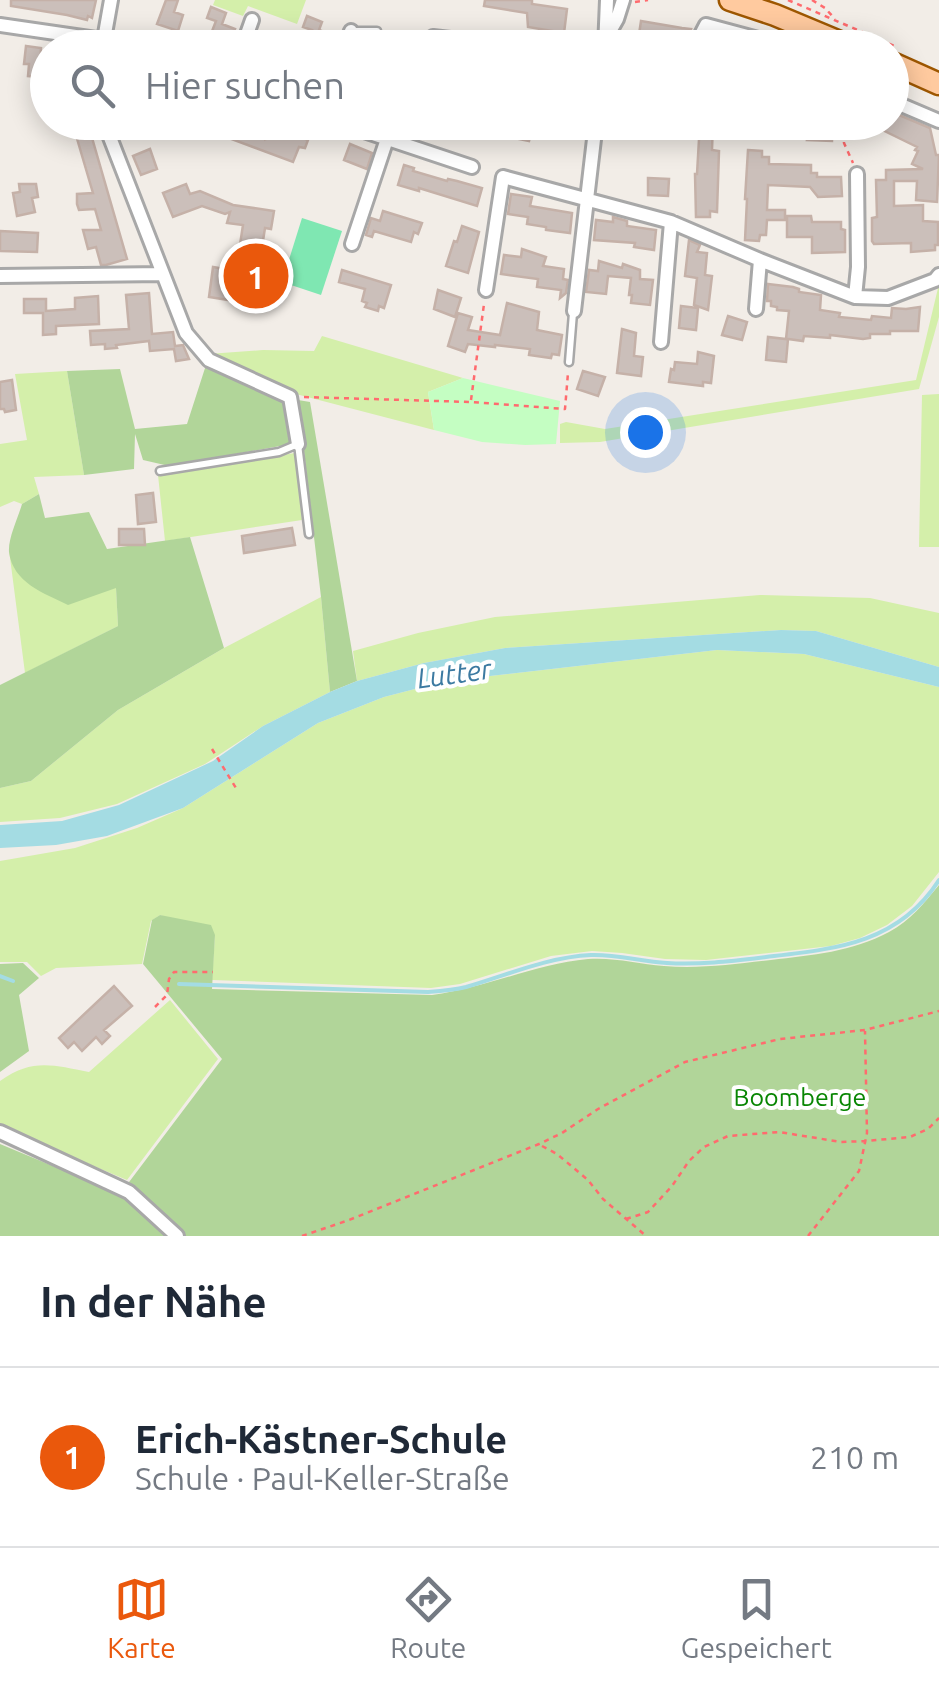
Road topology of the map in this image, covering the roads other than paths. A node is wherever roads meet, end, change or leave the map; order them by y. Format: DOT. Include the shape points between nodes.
graph roads {
  1 [pos="112,0"];
  2 [pos="607,0"];
  3 [pos="622,0"];
  4 [pos="737,1"];
  5 [pos="781,5"];
  6 [pos="252,20"];
  7 [pos="0,25"];
  8 [pos="106,30"];
  9 [pos="248,30"];
  10 [pos="606,30"];
  11 [pos="612,30"];
  12 [pos="703,30"];
  13 [pos="728,30"];
  14 [pos="823,30"];
  15 [pos="30,31"];
  16 [pos="909,64"];
  17 [pos="939,84"];
  18 [pos="909,108"];
  19 [pos="939,121"];
  20 [pos="111,140"];
  21 [pos="387,140"];
  22 [pos="390,140"];
  23 [pos="594,140"];
  24 [pos="472,167"];
  25 [pos="857,174"];
  26 [pos="586,198"];
  27 [pos="671,222"];
  28 [pos="352,244"];
  29 [pos="760,260"];
  30 [pos="163,274"];
  31 [pos="0,276"];
  32 [pos="939,276"];
  33 [pos="486,290"];
  34 [pos="855,297"];
  35 [pos="756,308"];
  36 [pos="574,312"];
  37 [pos="662,342"];
  38 [pos="569,362"];
  39 [pos="298,444"];
  40 [pos="160,471"];
  41 [pos="309,534"];
  42 [pos="0,1132"];
  43 [pos="178,1236"];
  1 -- 8 [label="street"];
  2 -- 10 [label="street"];
  3 -- 11 [label="street"];
  4 -- 5 [label="main road"];
  5 -- 14 [label="main road"];
  6 -- 9 [label="street"];
  7 -- 15 [label="street"];
  12 -- 13 [label="street" via="706,24"];
  16 -- 17 [label="main road"];
  18 -- 19 [label="street"];
  20 -- 30 [label="street"];
  21 -- 28 [label="street"];
  22 -- 24 [label="street"];
  23 -- 26 [label="street"];
  25 -- 34 [label="street"];
  26 -- 27 [label="street"];
  26 -- 33 [label="street" via="503,177"];
  26 -- 36 [label="street"];
  27 -- 29 [label="street"];
  27 -- 37 [label="street"];
  29 -- 34 [label="street"];
  29 -- 35 [label="street"];
  30 -- 31 [label="street"];
  30 -- 39 [label="street" via="186,333 208,360 290,397"];
  32 -- 34 [label="street" via="888,298"];
  36 -- 38 [label="lane"];
  39 -- 40 [label="lane"];
  39 -- 41 [label="lane"];
  42 -- 43 [label="street" via="129,1192"];
}
